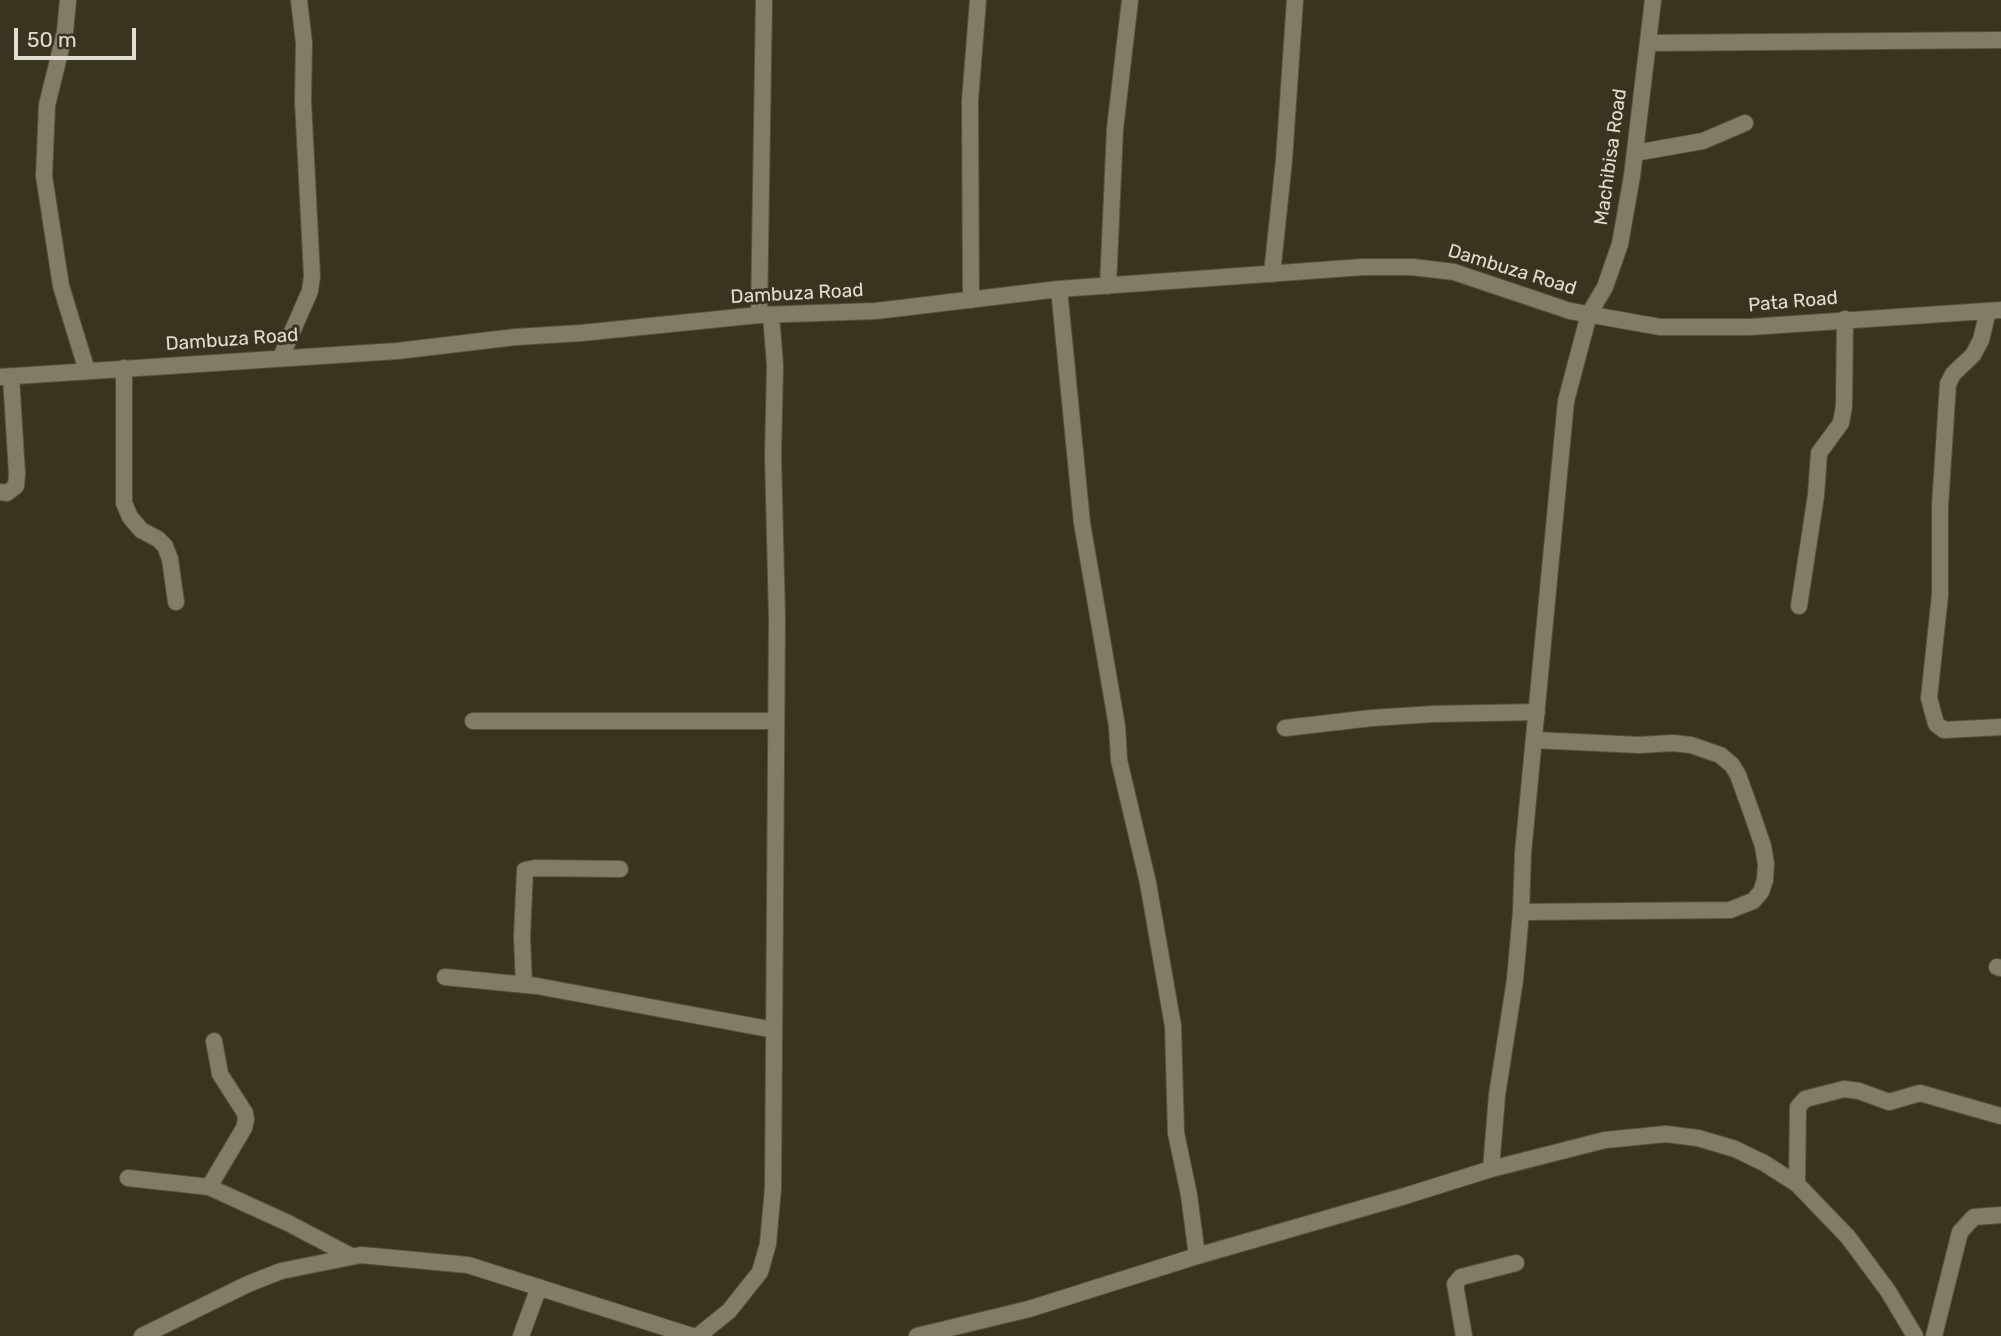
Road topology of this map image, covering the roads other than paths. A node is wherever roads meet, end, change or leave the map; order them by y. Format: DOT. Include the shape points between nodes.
graph roads {
  1 [pos="68,0"];
  2 [pos="299,0"];
  3 [pos="764,0"];
  4 [pos="978,0"];
  5 [pos="1129,0"];
  6 [pos="1295,0"];
  7 [pos="1653,0"];
  8 [pos="2001,40"];
  9 [pos="1648,43"];
  10 [pos="1745,122"];
  11 [pos="1635,153"];
  12 [pos="1272,274"];
  13 [pos="1108,286"];
  14 [pos="1059,289"];
  15 [pos="971,300"];
  16 [pos="1995,310"];
  17 [pos="1589,314"];
  18 [pos="765,315"];
  19 [pos="1845,319"];
  20 [pos="281,357"];
  21 [pos="124,368"];
  22 [pos="87,370"];
  23 [pos="6,376"];
  24 [pos="0,492"];
  25 [pos="176,602"];
  26 [pos="1799,606"];
  27 [pos="1537,712"];
  28 [pos="473,721"];
  29 [pos="776,721"];
  30 [pos="2001,727"];
  31 [pos="1285,728"];
  32 [pos="1534,740"];
  33 [pos="620,869"];
  34 [pos="1521,912"];
  35 [pos="445,977"];
  36 [pos="524,985"];
  37 [pos="774,1031"];
  38 [pos="214,1041"];
  39 [pos="2001,1116"];
  40 [pos="1491,1169"];
  41 [pos="128,1178"];
  42 [pos="1797,1184"];
  43 [pos="209,1187"];
  44 [pos="2001,1215"];
  45 [pos="349,1255"];
  46 [pos="1197,1256"];
  47 [pos="1516,1263"];
  48 [pos="538,1287"];
  49 [pos="142,1336"];
  50 [pos="521,1336"];
  51 [pos="692,1336"];
  52 [pos="698,1336"];
  53 [pos="917,1336"];
  54 [pos="1464,1336"];
  55 [pos="1915,1336"];
  56 [pos="1934,1336"];
  1 -- 22 [label="street" via="47,105 44,176 61,286"];
  2 -- 20 [label="street" via="312,276"];
  3 -- 18 [label="street"];
  4 -- 15 [label="street" via="970,101"];
  5 -- 13 [label="street" via="1115,129"];
  6 -- 12 [label="street"];
  7 -- 9 [label="street, Machibisa Road"];
  8 -- 9 [label="street"];
  9 -- 11 [label="street, Machibisa Road"];
  10 -- 11 [label="street" via="1703,141"];
  11 -- 17 [label="street, Machibisa Road" via="1620,244 1605,287"];
  12 -- 13 [label="street, Dambuza Road"];
  12 -- 17 [label="street, Dambuza Road" via="1396,266 1439,269"];
  13 -- 14 [label="street, Dambuza Road"];
  14 -- 15 [label="street, Dambuza Road"];
  14 -- 46 [label="street" via="1082,523 1119,760 1148,883 1173,1026 1176,1133"];
  15 -- 18 [label="street, Dambuza Road" via="876,311"];
  16 -- 19 [label="street, Pata Road"];
  16 -- 30 [label="street" via="1973,355 1948,384 1940,595 1930,698 1936,724 1944,730"];
  17 -- 19 [label="street, Pata Road" via="1688,329"];
  17 -- 27 [label="street, Machibisa Road" via="1566,401"];
  18 -- 20 [label="street, Dambuza Road" via="397,351"];
  18 -- 29 [label="street" via="775,366"];
  19 -- 26 [label="street" via="1844,406 1841,424 1819,453"];
  20 -- 21 [label="street, Dambuza Road"];
  21 -- 22 [label="street, Dambuza Road"];
  21 -- 25 [label="street" via="124,503 141,530 164,547"];
  22 -- 23 [label="street, Dambuza Road"];
  23 -- 24 [label="street" via="17,474 16,486"];
  27 -- 31 [label="street" via="1408,715"];
  27 -- 32 [label="street, Machibisa Road"];
  28 -- 29 [label="street"];
  29 -- 37 [label="street"];
  32 -- 34 [label="street, Machibisa Road"];
  32 -- 34 [label="street" via="1691,744 1720,755 1738,775 1766,864 1761,892 1754,901 1730,909"];
  33 -- 36 [label="street" via="525,870"];
  34 -- 40 [label="street, Machibisa Road"];
  35 -- 36 [label="street"];
  36 -- 37 [label="street"];
  37 -- 52 [label="street" via="773,1188 763,1265 737,1302"];
  38 -- 43 [label="street" via="220,1074 246,1120"];
  39 -- 42 [label="street" via="1920,1093 1889,1102 1844,1089 1805,1100 1798,1107"];
  40 -- 42 [label="street" via="1605,1140 1666,1134 1735,1149"];
  40 -- 46 [label="street"];
  41 -- 43 [label="street"];
  42 -- 55 [label="street" via="1848,1237"];
  43 -- 45 [label="street"];
  44 -- 56 [label="street" via="1974,1217 1960,1232"];
  45 -- 48 [label="street" via="468,1265"];
  45 -- 49 [label="street" via="281,1270"];
  46 -- 53 [label="street" via="1029,1309"];
  47 -- 54 [label="street" via="1461,1277 1455,1284"];
  48 -- 50 [label="street"];
  48 -- 51 [label="street"];
}
